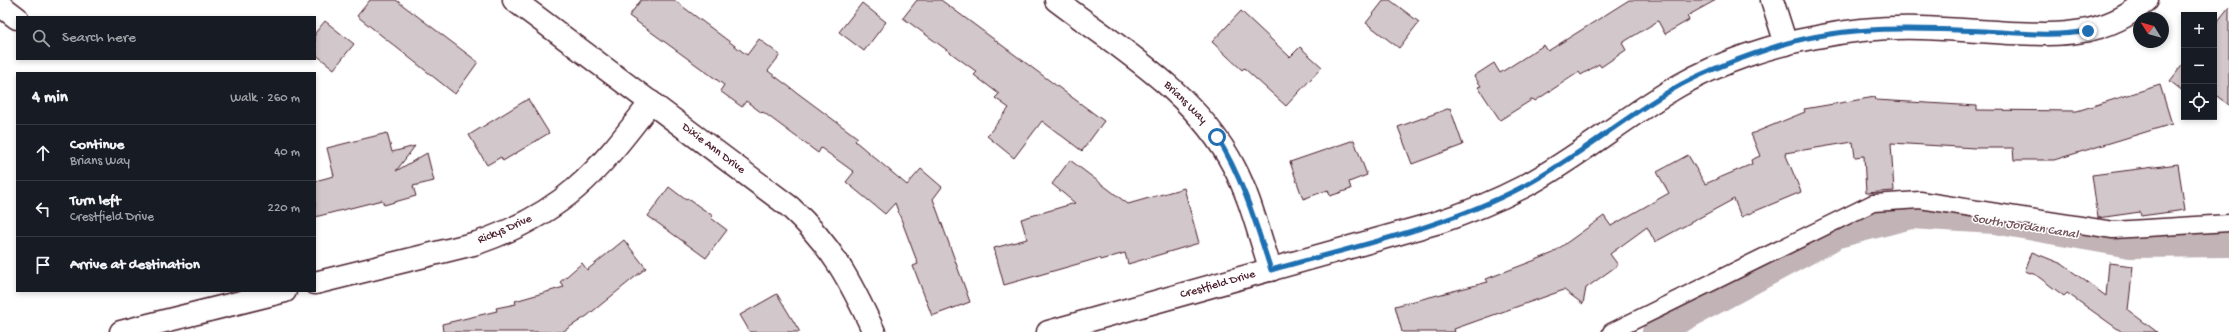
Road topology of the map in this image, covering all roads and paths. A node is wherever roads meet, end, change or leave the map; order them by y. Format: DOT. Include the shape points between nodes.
graph roads {
  1 [pos="514,0"];
  2 [pos="1056,0"];
  3 [pos="1772,0"];
  4 [pos="2147,0"];
  5 [pos="0,5"];
  6 [pos="16,17"];
  7 [pos="1786,44"];
  8 [pos="650,102"];
  9 [pos="2229,223"];
  10 [pos="1271,270"];
  11 [pos="316,283"];
  12 [pos="281,292"];
  13 [pos="121,332"];
  14 [pos="874,332"];
  15 [pos="1048,332"];
  16 [pos="1610,332"];
  1 -- 8 [label="street, Dixie Ann Drive"];
  2 -- 10 [label="street, Brians Way" via="1160,78 1205,121 1235,168"];
  3 -- 7 [label="street"];
  4 -- 7 [label="street, Crestfield Drive" via="2107,25 2070,34 1884,29 1823,36"];
  5 -- 6 [label="street"];
  7 -- 10 [label="street, Crestfield Drive" via="1733,61 1681,85 1527,185 1497,200 1436,223"];
  8 -- 11 [label="street, Rickys Drive" via="593,174 571,194 541,215 477,243"];
  8 -- 14 [label="street, Dixie Ann Drive" via="778,198 807,223 838,260"];
  9 -- 16 [label="lane" via="2113,230 1920,200 1873,203"];
  10 -- 15 [label="street, Crestfield Drive"];
  12 -- 13 [label="street"];
}
